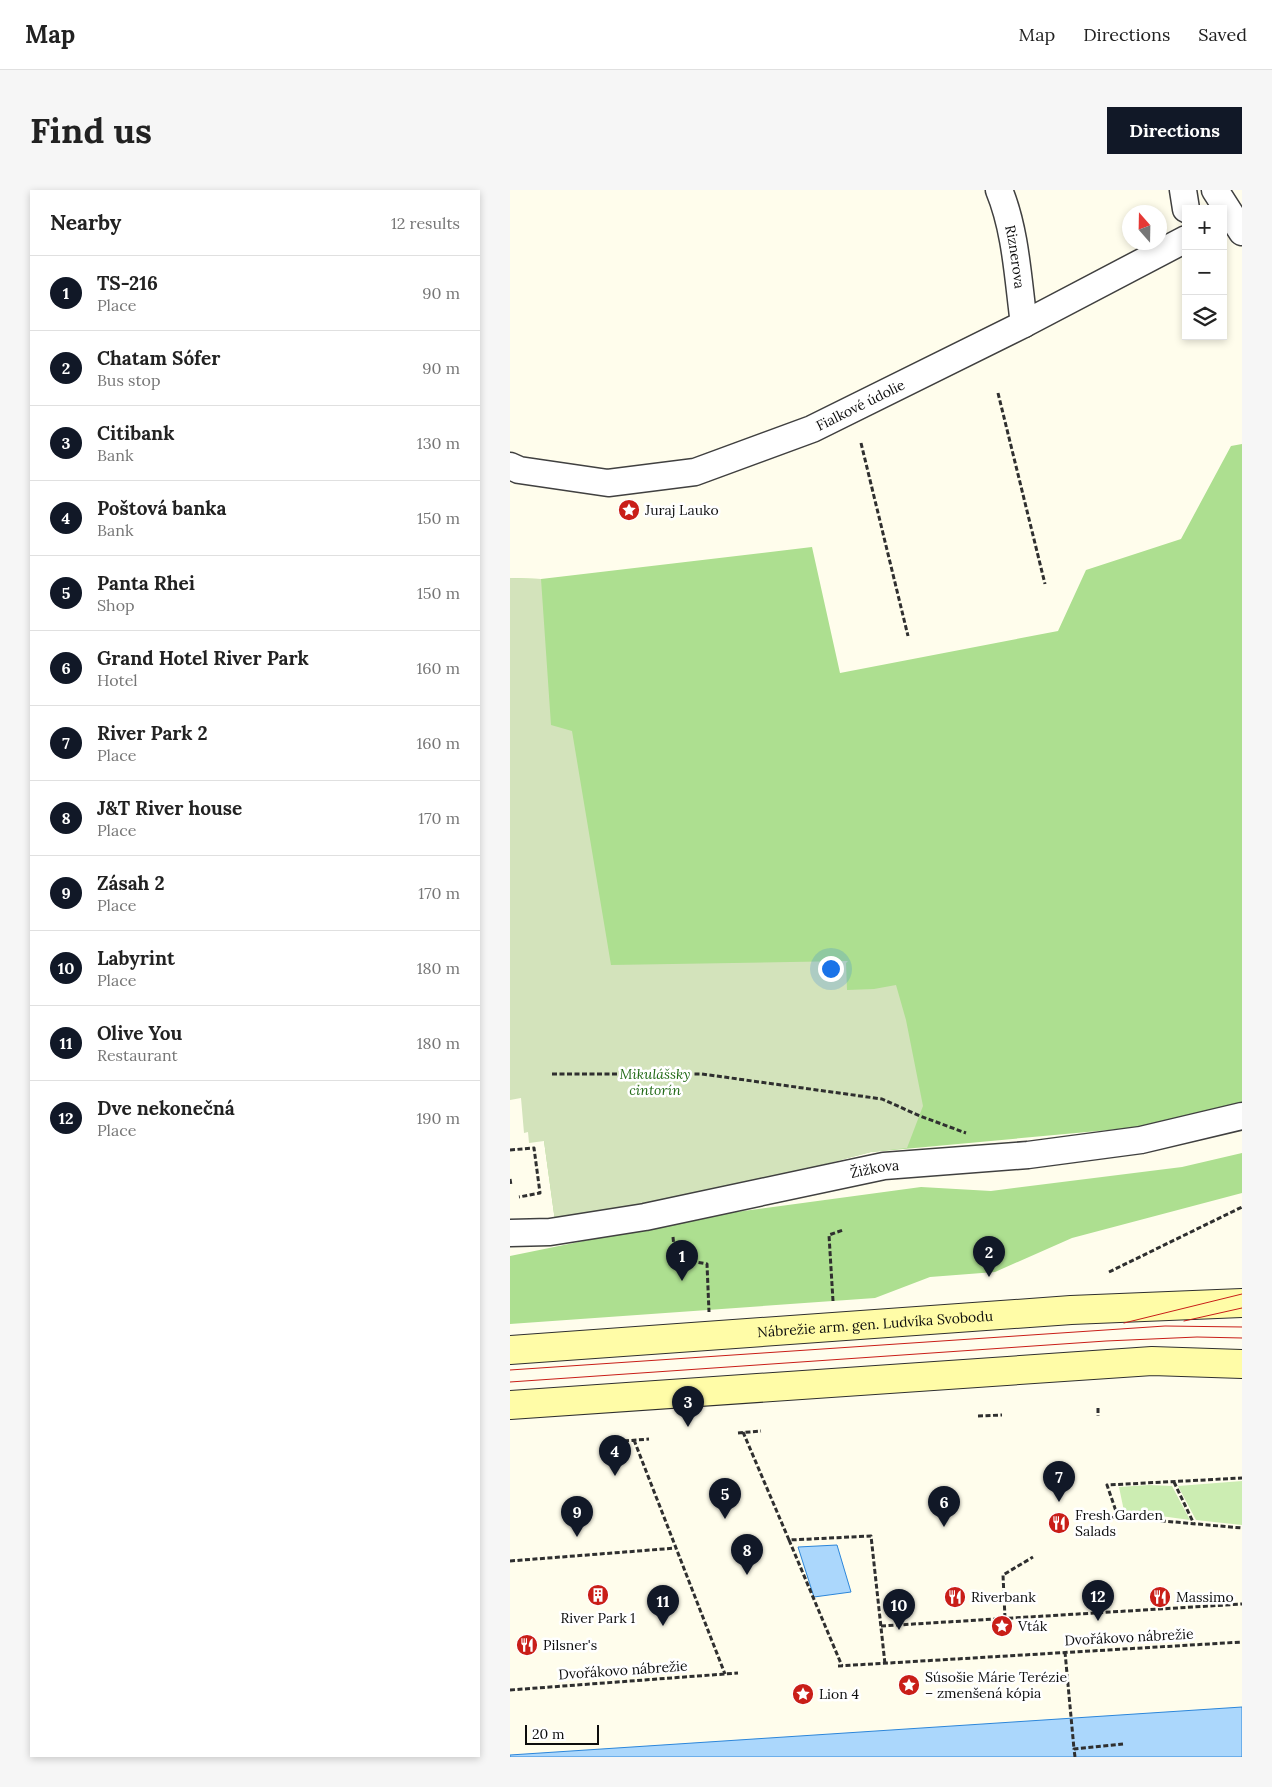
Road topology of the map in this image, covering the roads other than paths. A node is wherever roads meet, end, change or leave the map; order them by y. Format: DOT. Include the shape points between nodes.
graph roads {
  1 [pos="999,190"];
  2 [pos="1183,190"];
  3 [pos="1215,190"];
  4 [pos="1185,205"];
  5 [pos="1242,232"];
  6 [pos="1182,241"];
  7 [pos="1024,324"];
  8 [pos="510,466"];
  9 [pos="1242,1116"];
  10 [pos="510,1233"];
  11 [pos="1242,1303"];
  12 [pos="510,1350"];
  13 [pos="1242,1364"];
  14 [pos="510,1405"];
  1 -- 7 [label="street, Riznerova" via="1016,261"];
  2 -- 4 [label="street"];
  3 -- 5 [label="street"];
  6 -- 7 [label="street, Fialkové údolie"];
  7 -- 8 [label="street, Fialkové údolie" via="812,429 695,472 608,483"];
  9 -- 10 [label="street, Žižkova" via="1141,1140 1091,1148 884,1166 702,1206 550,1232"];
  11 -- 12 [label="main road, Nábrežie arm. gen. Ludvíka Svobodu" via="1071,1310"];
  13 -- 14 [label="main road" via="1152,1361"];
}
